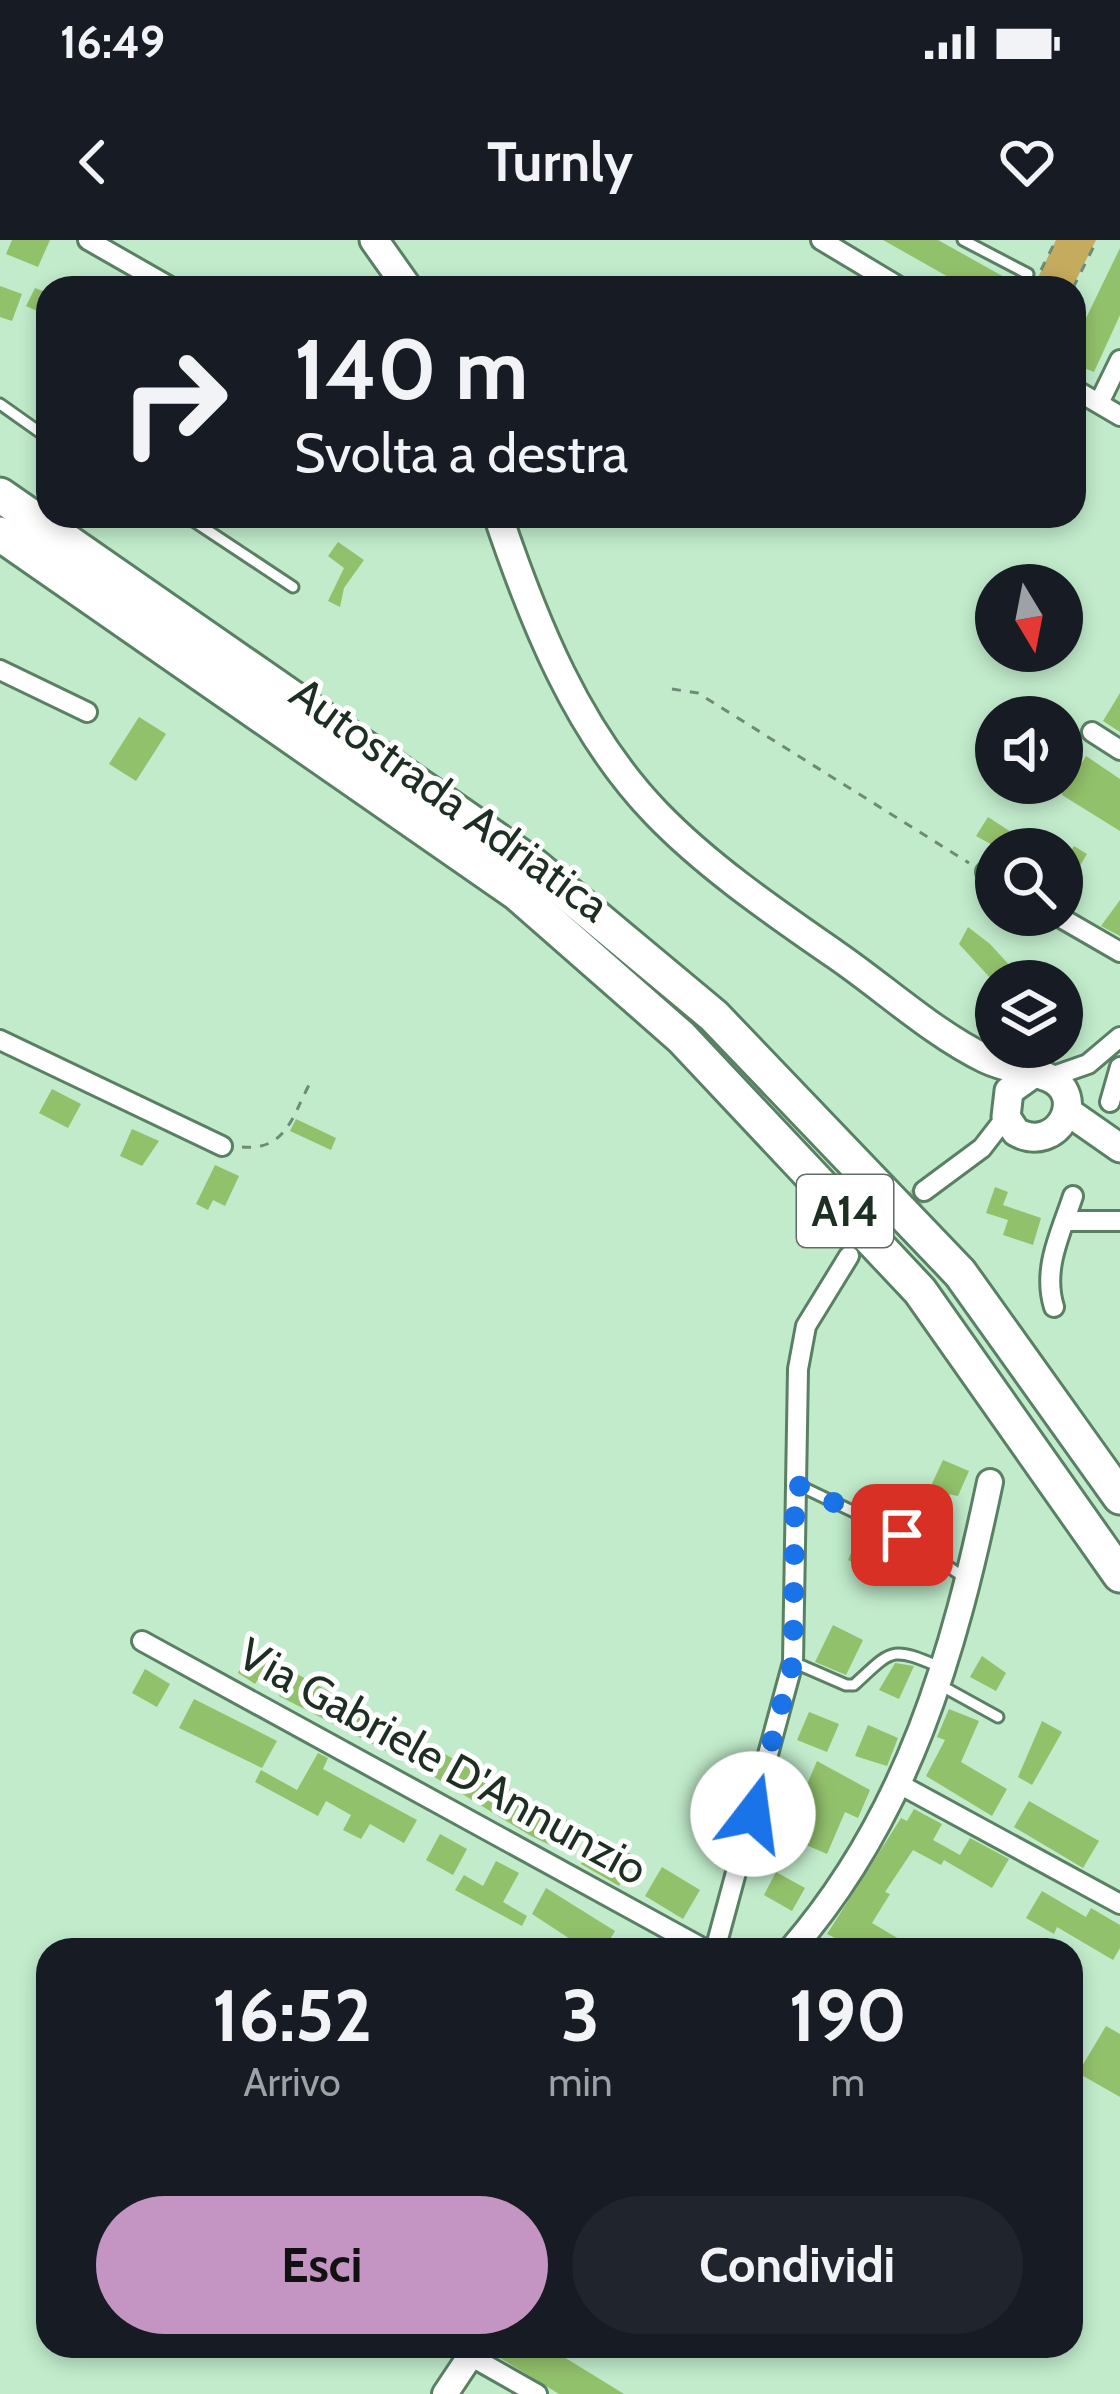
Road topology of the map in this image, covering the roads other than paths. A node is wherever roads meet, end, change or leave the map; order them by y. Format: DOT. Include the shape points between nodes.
graph roads {
  1 [pos="88,240"];
  2 [pos="374,240"];
  3 [pos="821,240"];
  4 [pos="865,240"];
  5 [pos="963,240"];
  6 [pos="854,261"];
  7 [pos="1034,273"];
  8 [pos="151,276"];
  9 [pos="400,276"];
  10 [pos="880,276"];
  11 [pos="1120,360"];
  12 [pos="1086,395"];
  13 [pos="1099,403"];
  14 [pos="0,404"];
  15 [pos="1120,416"];
  16 [pos="36,430"];
  17 [pos="0,495"];
  18 [pos="36,520"];
  19 [pos="47,528"];
  20 [pos="204,528"];
  21 [pos="503,528"];
  22 [pos="0,534"];
  23 [pos="293,587"];
  24 [pos="0,670"];
  25 [pos="86,712"];
  26 [pos="1092,733"];
  27 [pos="1120,750"];
  28 [pos="1083,931"];
  29 [pos="1120,952"];
  30 [pos="1120,1037"];
  31 [pos="0,1040"];
  32 [pos="975,1053"];
  33 [pos="1120,1067"];
  34 [pos="987,1068"];
  35 [pos="1000,1068"];
  36 [pos="1054,1099"];
  37 [pos="1110,1102"];
  38 [pos="1012,1117"];
  39 [pos="1110,1143"];
  40 [pos="223,1146"];
  41 [pos="924,1191"];
  42 [pos="1073,1196"];
  43 [pos="1065,1221"];
  44 [pos="1120,1221"];
  45 [pos="849,1256"];
  46 [pos="1054,1306"];
  47 [pos="990,1482"];
  48 [pos="795,1484"];
  49 [pos="1120,1497"];
  50 [pos="1120,1574"];
  51 [pos="969,1581"];
  52 [pos="142,1641"];
  53 [pos="793,1662"];
  54 [pos="942,1677"];
  55 [pos="998,1718"];
  56 [pos="902,1785"];
  57 [pos="1120,1904"];
  58 [pos="684,1938"];
  59 [pos="718,1938"];
  60 [pos="800,1938"];
  61 [pos="468,2358"];
  62 [pos="483,2358"];
  63 [pos="445,2394"];
  64 [pos="536,2394"];
  1 -- 8 [label="street"];
  2 -- 9 [label="main road"];
  3 -- 6 [label="street"];
  4 -- 6 [label="street"];
  5 -- 7 [label="lane"];
  6 -- 10 [label="street"];
  11 -- 13 [label="street"];
  12 -- 13 [label="street"];
  13 -- 15 [label="street"];
  14 -- 16 [label="lane"];
  17 -- 18 [label="highway, Autostrada Adriatica / A14"];
  19 -- 49 [label="highway, Autostrada Adriatica / A14" via="532,865 713,1016 960,1273"];
  20 -- 23 [label="lane"];
  21 -- 32 [label="main road" via="560,676 653,811 693,849"];
  22 -- 50 [label="highway, Autostrada Adriatica / A14" via="518,894 681,1037 920,1291"];
  24 -- 25 [label="street"];
  26 -- 27 [label="street"];
  28 -- 29 [label="street"];
  30 -- 36 [label="street"];
  31 -- 40 [label="street"];
  33 -- 37 [label="street"];
  34 -- 38 [label="main road"];
  35 -- 36 [label="main road"];
  36 -- 38 [label="main road" via="1013,1084"];
  36 -- 38 [label="main road" via="1042,1138"];
  36 -- 39 [label="main road"];
  38 -- 41 [label="street"];
  42 -- 43 [label="street"];
  43 -- 44 [label="street"];
  43 -- 46 [label="street" via="1050,1265"];
  45 -- 48 [label="street" via="806,1327"];
  47 -- 51 [label="street"];
  48 -- 51 [label="lane" via="902,1535"];
  48 -- 53 [label="street"];
  51 -- 54 [label="street"];
  52 -- 58 [label="street, Via Gabriele D'Annunzio"];
  53 -- 54 [label="lane" via="846,1685 901,1650"];
  53 -- 59 [label="street"];
  54 -- 55 [label="lane"];
  54 -- 56 [label="street"];
  56 -- 57 [label="street"];
  56 -- 60 [label="street" via="856,1867"];
  61 -- 63 [label="street"];
  62 -- 64 [label="street"];
}
